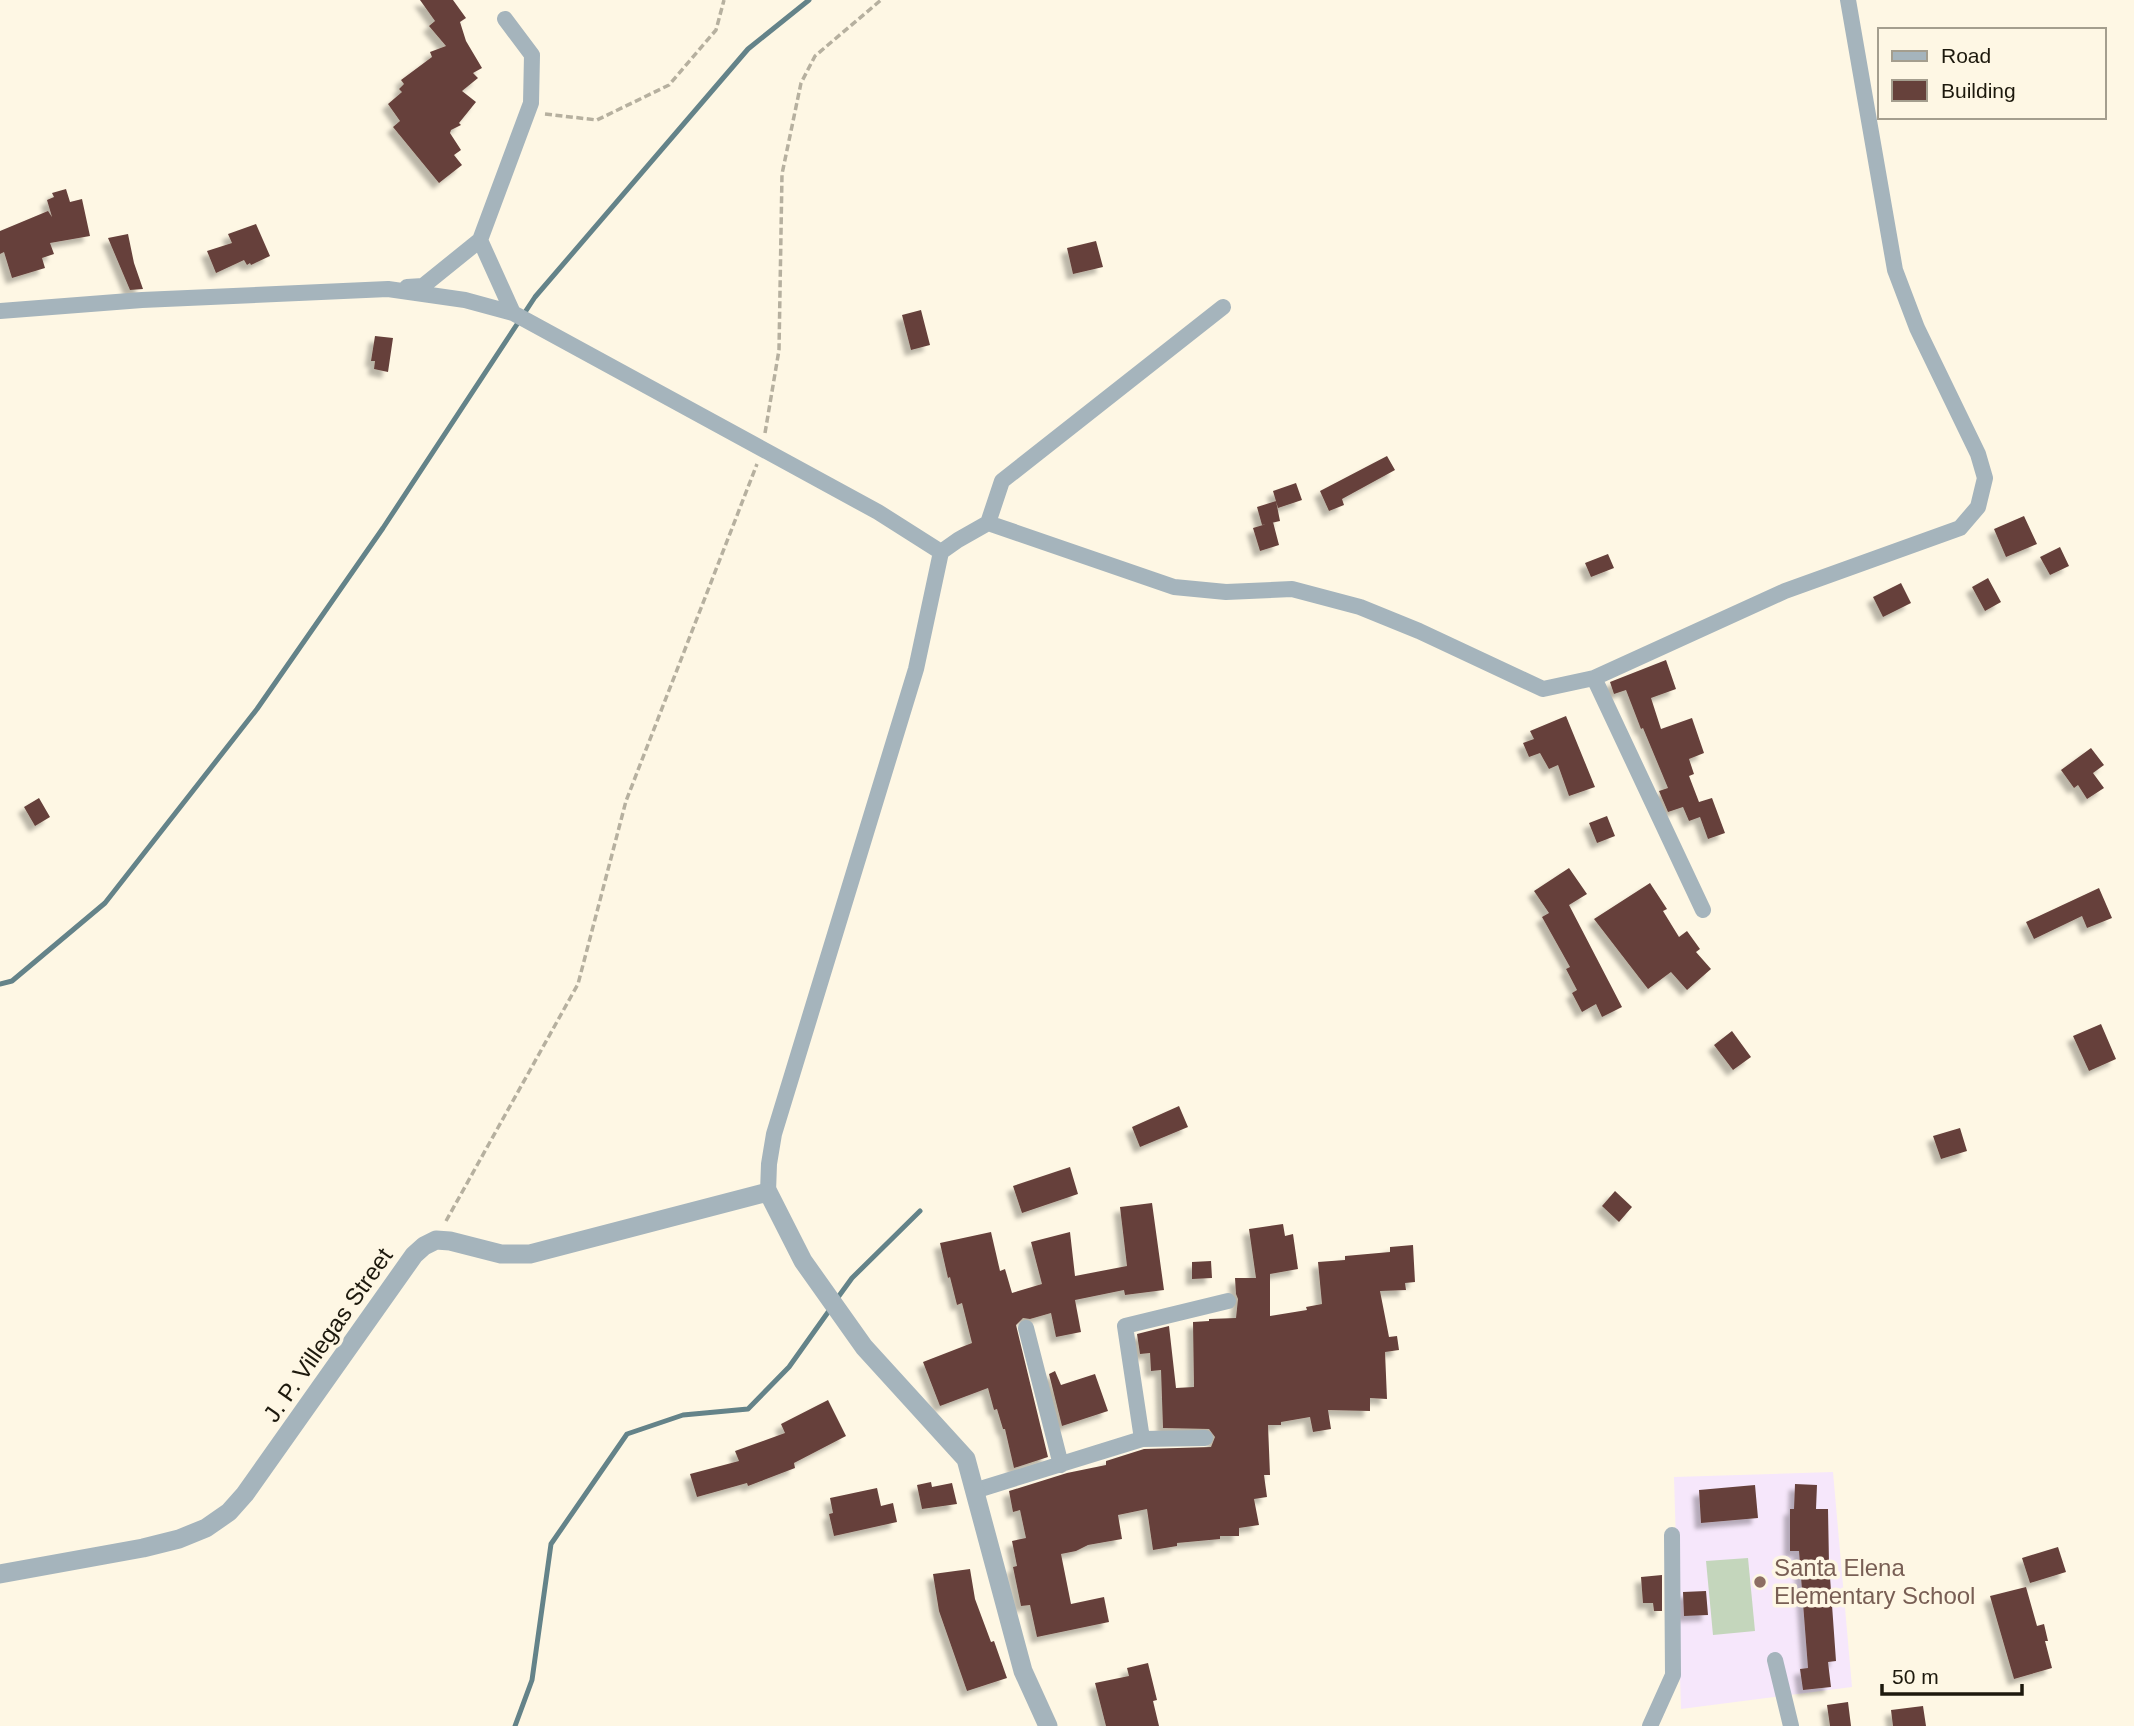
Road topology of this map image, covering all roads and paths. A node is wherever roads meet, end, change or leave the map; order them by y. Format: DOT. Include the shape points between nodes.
graph roads {
  1 [pos="724,0"];
  2 [pos="881,0"];
  3 [pos="1848,0"];
  4 [pos="505,19"];
  5 [pos="531,103"];
  6 [pos="480,240"];
  7 [pos="388,289"];
  8 [pos="1223,307"];
  9 [pos="0,311"];
  10 [pos="513,313"];
  11 [pos="763,448"];
  12 [pos="988,523"];
  13 [pos="941,552"];
  14 [pos="1594,678"];
  15 [pos="1703,910"];
  16 [pos="768,1192"];
  17 [pos="436,1240"];
  18 [pos="1228,1301"];
  19 [pos="1026,1328"];
  20 [pos="1205,1438"];
  21 [pos="1142,1439"];
  22 [pos="1061,1465"];
  23 [pos="974,1491"];
  24 [pos="1672,1535"];
  25 [pos="0,1574"];
  26 [pos="1775,1660"];
  27 [pos="1048,1726"];
  28 [pos="1650,1726"];
  29 [pos="1791,1726"];
  1 -- 5 [label="path" via="716,30 669,85 597,120 544,113"];
  2 -- 11 [label="path" via="815,56 801,83 782,174 779,350"];
  3 -- 14 [label="street" via="1895,270 1917,328 1978,454 1984,478 1978,507 1960,528 1785,591"];
  4 -- 5 [label="street" via="532,55"];
  5 -- 6 [label="street"];
  6 -- 7 [label="street" via="423,286"];
  6 -- 10 [label="street"];
  7 -- 9 [label="street"];
  7 -- 10 [label="street" via="465,300"];
  8 -- 12 [label="street" via="1002,481"];
  10 -- 11 [label="street"];
  11 -- 13 [label="street"];
  11 -- 17 [label="path" via="626,801 578,984"];
  12 -- 13 [label="street"];
  12 -- 14 [label="street" via="1174,587 1226,592 1292,589 1360,607 1543,689"];
  13 -- 16 [label="street" via="916,669 774,1134"];
  14 -- 15 [label="street"];
  16 -- 17 [label="street" via="530,1254 501,1254"];
  16 -- 23 [label="street" via="803,1261 863,1348 966,1459"];
  17 -- 25 [label="street, J. P. Villegas Street" via="414,1255 229,1512 179,1539"];
  18 -- 21 [label="street" via="1125,1326"];
  19 -- 22 [label="street"];
  20 -- 21 [label="street"];
  21 -- 22 [label="street"];
  22 -- 23 [label="street"];
  23 -- 27 [label="street" via="1023,1671"];
  24 -- 28 [label="street" via="1673,1675"];
  26 -- 29 [label="street"];
}
